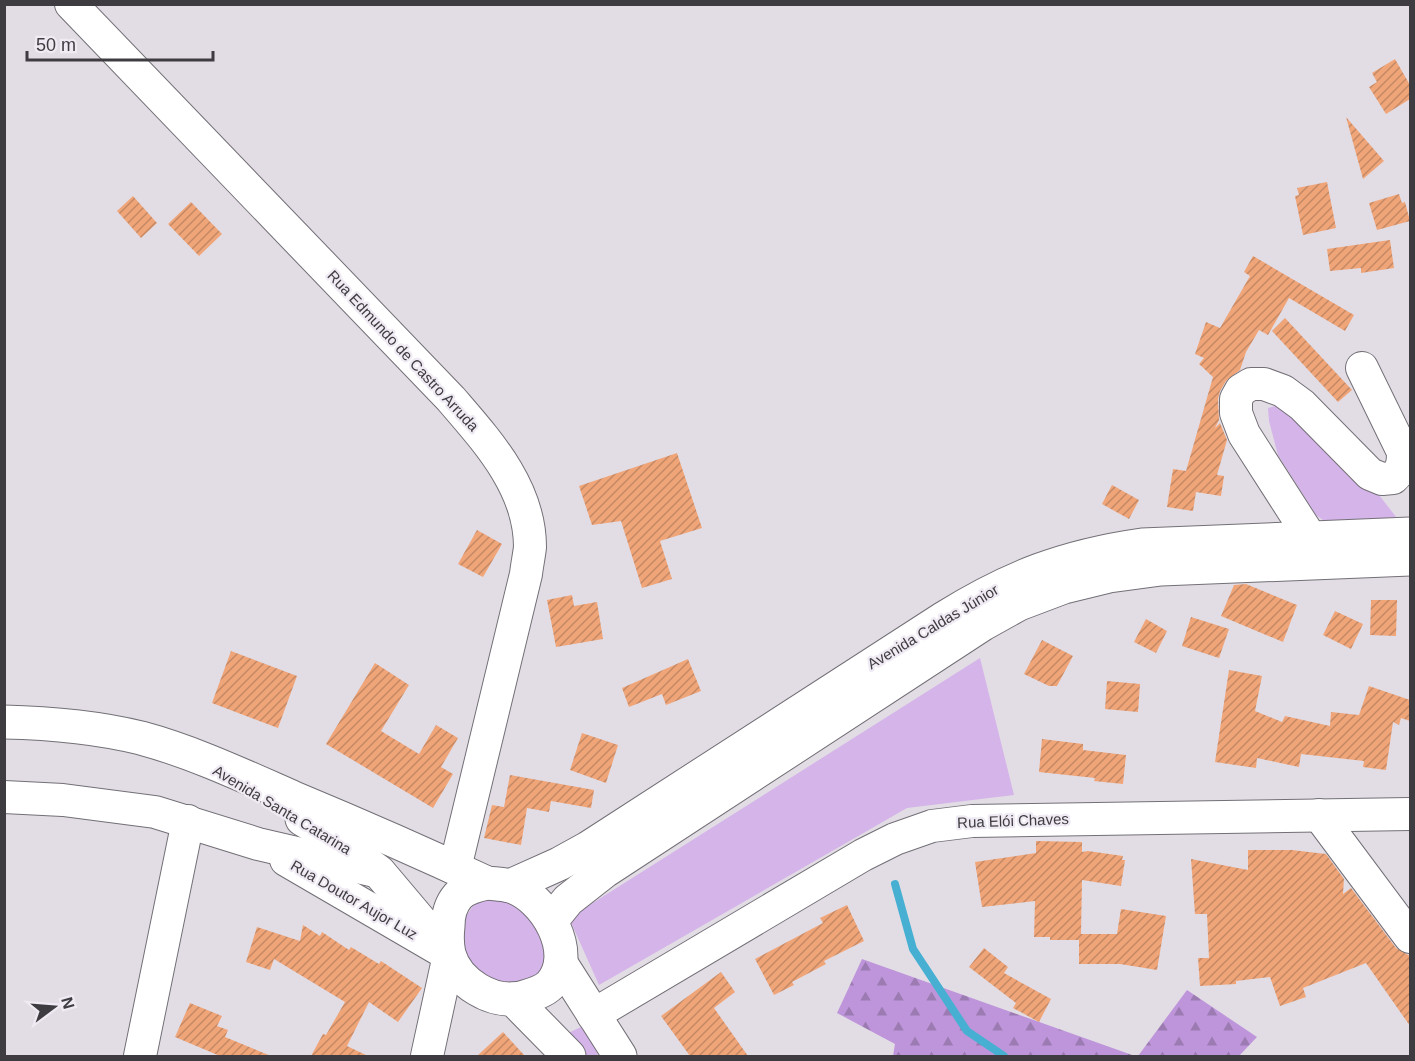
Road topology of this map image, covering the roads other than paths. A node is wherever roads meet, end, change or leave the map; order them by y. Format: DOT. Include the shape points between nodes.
graph roads {
  1 [pos="71,4"];
  2 [pos="1362,368"];
  3 [pos="1410,534"];
  4 [pos="1312,540"];
  5 [pos="1410,559"];
  6 [pos="4,722"];
  7 [pos="183,752"];
  8 [pos="4,797"];
  9 [pos="1410,814"];
  10 [pos="1319,815"];
  11 [pos="468,816"];
  12 [pos="188,821"];
  13 [pos="258,844"];
  14 [pos="455,868"];
  15 [pos="379,872"];
  16 [pos="499,884"];
  17 [pos="550,921"];
  18 [pos="1410,937"];
  19 [pos="449,955"];
  20 [pos="561,965"];
  21 [pos="513,999"];
  22 [pos="593,1016"];
  23 [pos="140,1056"];
  24 [pos="427,1056"];
  25 [pos="569,1056"];
  26 [pos="620,1056"];
  1 -- 11 [label="street, Rua Edmundo de Castro Arruda" via="452,399 484,437 521,496 530,547 526,574"];
  2 -- 4 [label="street" via="1403,452 1400,472 1393,478 1370,474 1283,390 1251,384 1236,399 1236,413 1244,434"];
  3 -- 4 [label="main road, Avenida Caldas Júnior"];
  4 -- 16 [label="main road, Avenida Caldas Júnior" via="1142,545 1059,562 1017,578 953,612 588,848 559,864"];
  5 -- 17 [label="main road, Avenida Caldas Júnior" via="1161,569 1064,587 1019,604 605,871 568,900"];
  6 -- 7 [label="main road, Avenida Santa Catarina" via="88,728 140,738"];
  7 -- 14 [label="main road, Avenida Santa Catarina"];
  7 -- 15 [label="main road, Avenida Santa Catarina" via="332,837"];
  8 -- 12 [label="street, Rua Doutor Aujor Luz" via="114,805"];
  9 -- 10 [label="street, Rua Elói Chaves"];
  10 -- 18 [label="street"];
  10 -- 22 [label="street, Rua Elói Chaves" via="972,820 932,826 863,855"];
  11 -- 14 [label="street, Rua Edmundo de Castro Arruda"];
  11 -- 16 [label="street, Rua Edmundo de Castro Arruda" via="473,857"];
  12 -- 13 [label="street, Rua Doutor Aujor Luz"];
  12 -- 23 [label="street"];
  13 -- 15 [label="street, Rua Doutor Aujor Luz"];
  13 -- 19 [label="street, Rua Doutor Aujor Luz"];
  14 -- 15 [label="main road"];
  14 -- 16 [label="main road, Avenida Santa Catarina"];
  14 -- 19 [label="main road" via="443,919"];
  15 -- 19 [label="main road, Avenida Santa Catarina"];
  16 -- 17 [label="main road" via="536,903"];
  16 -- 19 [label="main road" via="473,886 459,895 451,908"];
  17 -- 20 [label="main road" via="562,951"];
  19 -- 21 [label="main road" via="457,970 478,990"];
  19 -- 24 [label="street"];
  20 -- 21 [label="main road" via="547,988"];
  20 -- 22 [label="main road"];
  21 -- 25 [label="main road"];
  22 -- 26 [label="main road"];
}
